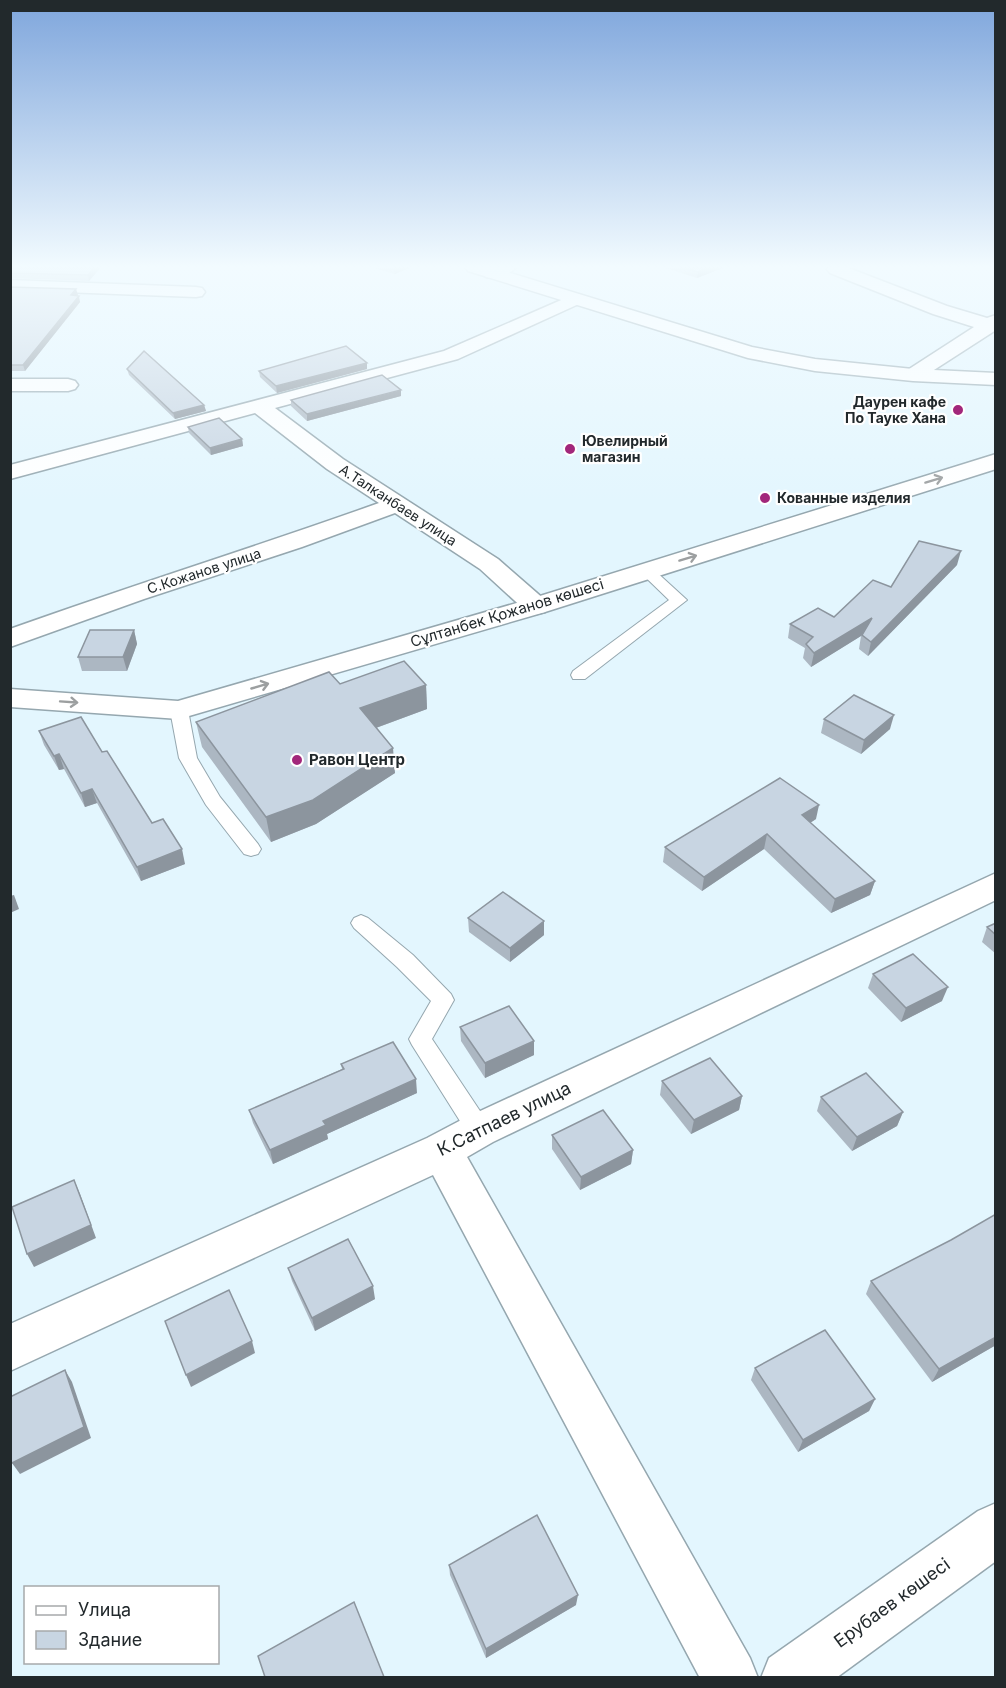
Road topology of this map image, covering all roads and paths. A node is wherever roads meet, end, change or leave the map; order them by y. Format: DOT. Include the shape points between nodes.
graph roads {
  1 [pos="471,346"];
  2 [pos="728,346"];
  3 [pos="957,346"];
  4 [pos="913,375"];
  5 [pos="996,379"];
  6 [pos="10,385"];
  7 [pos="68,385"];
  8 [pos="259,406"];
  9 [pos="996,461"];
  10 [pos="10,472"];
  11 [pos="398,504"];
  12 [pos="647,571"];
  13 [pos="536,606"];
  14 [pos="10,639"];
  15 [pos="579,675"];
  16 [pos="10,698"];
  17 [pos="179,710"];
  18 [pos="251,849"];
  19 [pos="996,885"];
  20 [pos="361,923"];
  21 [pos="461,1140"];
  22 [pos="10,1348"];
  23 [pos="996,1529"];
  24 [pos="730,1677"];
  25 [pos="789,1677"];
  1 -- 8 [label="street" via="451,355"];
  2 -- 4 [label="street" via="815,365"];
  3 -- 4 [label="street"];
  4 -- 5 [label="street"];
  6 -- 7 [label="street"];
  8 -- 10 [label="street"];
  8 -- 11 [label="street, А.Талканбаев улица" via="335,464"];
  12 -- 9 [label="street, Сұлтанбек Қожанов көшесі, one-way"];
  11 -- 13 [label="street, А.Талканбаев улица" via="489,564"];
  11 -- 14 [label="street, С.Кожанов улица"];
  12 -- 13 [label="street, Сұлтанбек Қожанов көшесі"];
  12 -- 15 [label="lane" via="679,600"];
  17 -- 13 [label="street, Сұлтанбек Қожанов көшесі, one-way"];
  16 -- 17 [label="street, Сұлтанбек Қожанов көшесі, one-way"];
  17 -- 18 [label="lane" via="188,758 213,801"];
  19 -- 21 [label="street, К.Сатпаев улица"];
  20 -- 21 [label="lane" via="443,1000 420,1039"];
  21 -- 22 [label="street, К.Сатпаев улица"];
  21 -- 24 [label="street"];
  23 -- 25 [label="street, Ерубаев көшесі"];
}
